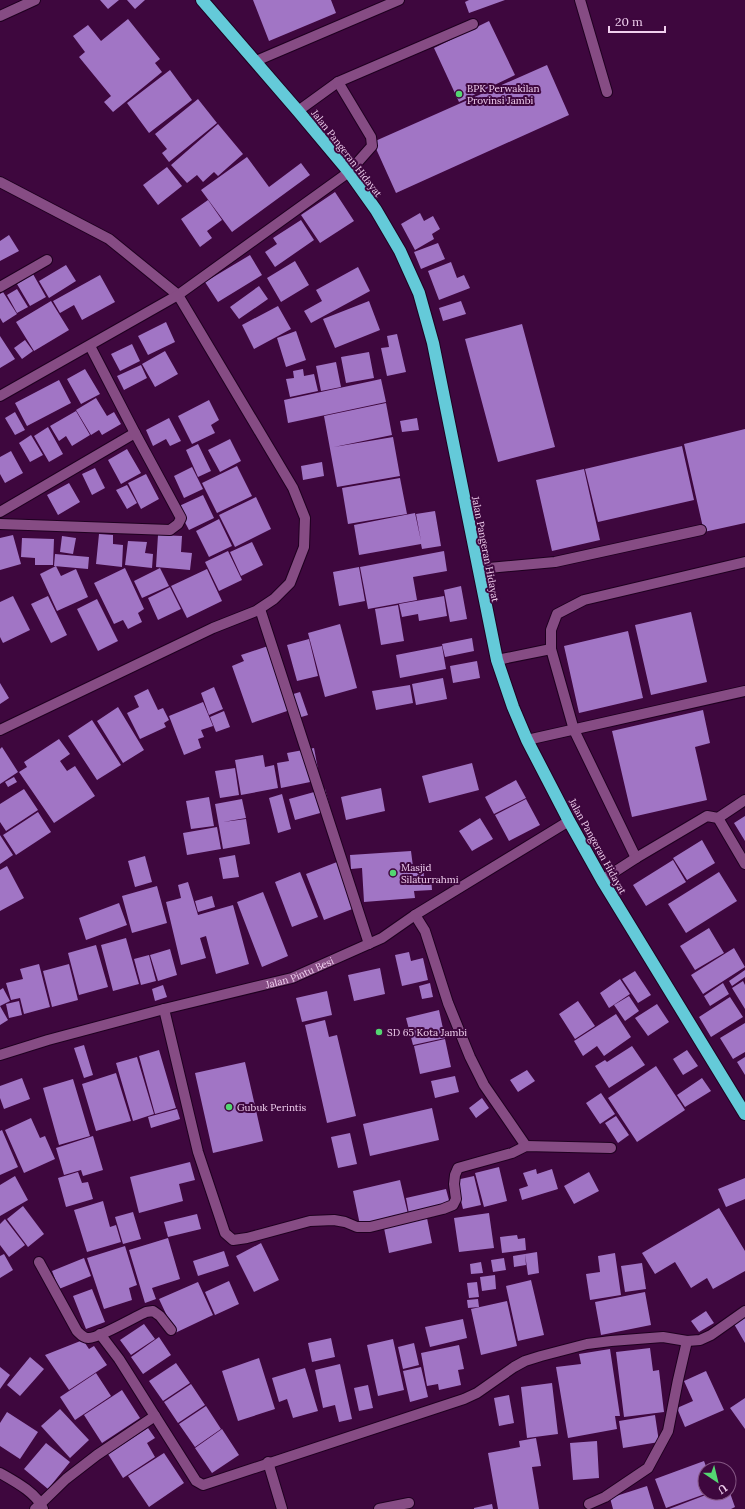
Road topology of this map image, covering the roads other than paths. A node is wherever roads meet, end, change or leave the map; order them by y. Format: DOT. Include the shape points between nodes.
graph roads {
  1 [pos="35,0"];
  2 [pos="202,0"];
  3 [pos="399,0"];
  4 [pos="580,0"];
  5 [pos="0,16"];
  6 [pos="473,24"];
  7 [pos="256,61"];
  8 [pos="338,82"];
  9 [pos="606,92"];
  10 [pos="298,111"];
  11 [pos="349,172"];
  12 [pos="0,182"];
  13 [pos="47,260"];
  14 [pos="0,287"];
  15 [pos="178,295"];
  16 [pos="90,346"];
  17 [pos="0,396"];
  18 [pos="135,433"];
  19 [pos="0,512"];
  20 [pos="0,524"];
  21 [pos="701,530"];
  22 [pos="745,562"];
  23 [pos="478,569"];
  24 [pos="260,609"];
  25 [pos="551,649"];
  26 [pos="497,660"];
  27 [pos="745,690"];
  28 [pos="0,730"];
  29 [pos="574,730"];
  30 [pos="527,740"];
  31 [pos="745,800"];
  32 [pos="718,818"];
  33 [pos="569,821"];
  34 [pos="636,858"];
  35 [pos="745,864"];
  36 [pos="602,880"];
  37 [pos="415,915"];
  38 [pos="369,944"];
  39 [pos="164,1009"];
  40 [pos="0,1055"];
  41 [pos="745,1114"];
  42 [pos="526,1146"];
  43 [pos="611,1148"];
  44 [pos="39,1262"];
  45 [pos="745,1311"];
  46 [pos="171,1330"];
  47 [pos="100,1334"];
  48 [pos="687,1341"];
  49 [pos="155,1416"];
  50 [pos="268,1462"];
  51 [pos="0,1473"];
  52 [pos="409,1503"];
  53 [pos="589,1504"];
  54 [pos="40,1507"];
  55 [pos="282,1509"];
  56 [pos="379,1509"];
  1 -- 5 [label="street"];
  2 -- 7 [label="highway, Jalan Pangeran Hidayat"];
  3 -- 7 [label="street"];
  4 -- 9 [label="street"];
  6 -- 8 [label="street"];
  7 -- 10 [label="highway, Jalan Pangeran Hidayat"];
  8 -- 10 [label="street"];
  8 -- 11 [label="street" via="370,137 372,146"];
  10 -- 11 [label="highway, Jalan Pangeran Hidayat"];
  11 -- 15 [label="street"];
  11 -- 23 [label="highway, Jalan Pangeran Hidayat" via="376,210 400,251 419,293 433,343"];
  12 -- 15 [label="street" via="109,239"];
  13 -- 14 [label="street"];
  15 -- 16 [label="street"];
  15 -- 24 [label="street" via="293,488 305,518 304,547 290,582"];
  16 -- 17 [label="street"];
  16 -- 18 [label="street"];
  18 -- 19 [label="street"];
  18 -- 20 [label="street" via="180,518 178,524 170,530"];
  21 -- 23 [label="street" via="556,562"];
  22 -- 25 [label="street" via="584,600 557,614 551,630"];
  23 -- 26 [label="highway, Jalan Pangeran Hidayat"];
  24 -- 28 [label="street" via="213,628"];
  24 -- 38 [label="street"];
  25 -- 26 [label="street"];
  25 -- 29 [label="street"];
  26 -- 30 [label="highway, Jalan Pangeran Hidayat"];
  27 -- 29 [label="street"];
  29 -- 30 [label="street"];
  29 -- 34 [label="street"];
  30 -- 33 [label="highway, Jalan Pangeran Hidayat"];
  31 -- 32 [label="street"];
  32 -- 34 [label="street" via="707,816"];
  32 -- 35 [label="street"];
  33 -- 36 [label="highway, Jalan Pangeran Hidayat"];
  33 -- 37 [label="street, Jalan Pintu Besi"];
  34 -- 36 [label="street"];
  36 -- 41 [label="highway, Jalan Pangeran Hidayat"];
  37 -- 38 [label="street, Jalan Pintu Besi"];
  37 -- 42 [label="street" via="426,931 448,1003 470,1058 484,1085"];
  38 -- 39 [label="street, Jalan Pintu Besi" via="292,978"];
  39 -- 40 [label="street, Jalan Pintu Besi"];
  39 -- 42 [label="street" via="198,1152 225,1233 233,1240 310,1222 334,1220 357,1227 370,1227 443,1210 453,1205 456,1199 454,1184 458,1168 512,1153"];
  42 -- 43 [label="street"];
  44 -- 47 [label="street" via="78,1331 85,1338"];
  45 -- 48 [label="street" via="710,1335 700,1340"];
  46 -- 47 [label="street" via="153,1311"];
  47 -- 49 [label="street"];
  48 -- 50 [label="street" via="662,1337 611,1341 587,1344 541,1356 514,1366 477,1393 464,1399"];
  48 -- 53 [label="street" via="668,1431 648,1468 605,1497"];
  49 -- 50 [label="street" via="196,1481 200,1483 208,1484"];
  49 -- 54 [label="street" via="66,1479"];
  50 -- 55 [label="street"];
  51 -- 54 [label="street" via="20,1484"];
  52 -- 56 [label="street"];
}
